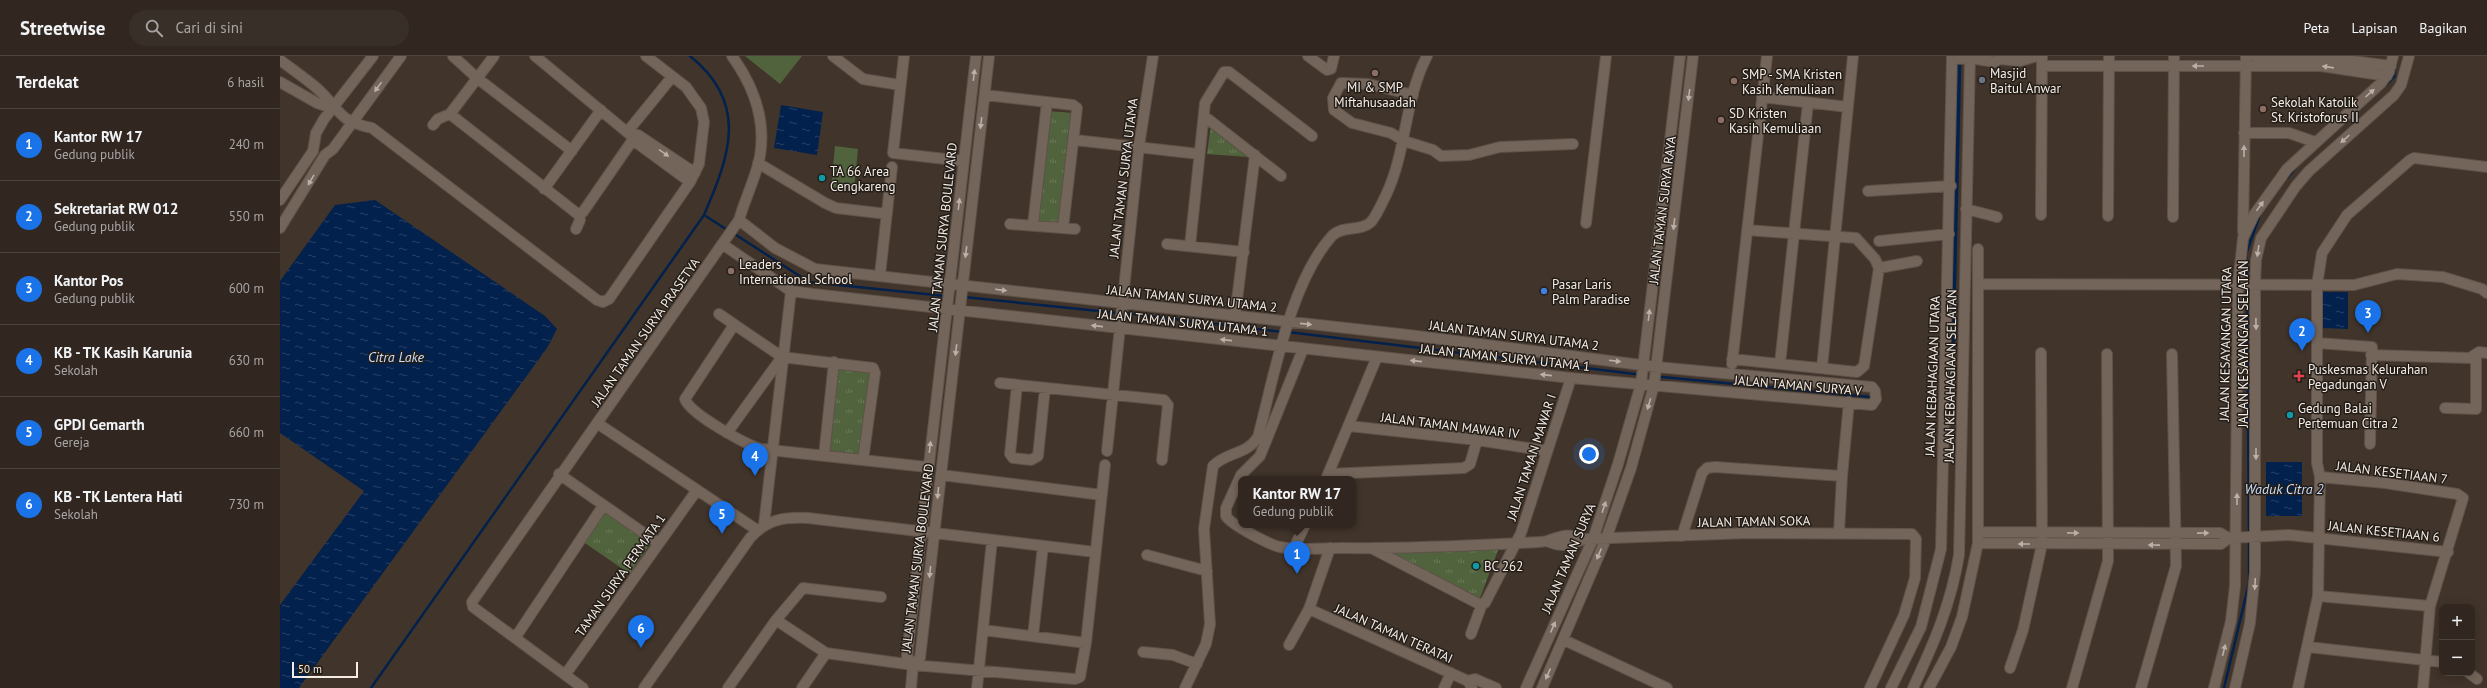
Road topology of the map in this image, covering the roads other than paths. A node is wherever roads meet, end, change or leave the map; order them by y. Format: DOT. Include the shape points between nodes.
graph roads {
  1 [pos="373,56"];
  2 [pos="401,56"];
  3 [pos="446,56"];
  4 [pos="453,56"];
  5 [pos="494,56"];
  6 [pos="535,56"];
  7 [pos="646,56"];
  8 [pos="732,56"];
  9 [pos="833,56"];
  10 [pos="904,56"];
  11 [pos="976,56"];
  12 [pos="989,56"];
  13 [pos="1153,56"];
  14 [pos="1308,56"];
  15 [pos="1427,56"];
  16 [pos="1606,56"];
  17 [pos="1680,56"];
  18 [pos="1693,56"];
  19 [pos="1767,56"];
  20 [pos="1853,56"];
  21 [pos="2037,56"];
  22 [pos="2254,56"];
  23 [pos="2409,56"];
  24 [pos="1969,57"];
  25 [pos="1999,57"];
  26 [pos="1953,58"];
  27 [pos="285,60"];
  28 [pos="1333,61"];
  29 [pos="2042,61"];
  30 [pos="2109,61"];
  31 [pos="2174,61"];
  32 [pos="2246,61"];
  33 [pos="2392,61"];
  34 [pos="462,66"];
  35 [pos="2387,76"];
  36 [pos="672,77"];
  37 [pos="477,78"];
  38 [pos="280,82"];
  39 [pos="900,85"];
  40 [pos="985,94"];
  41 [pos="1413,95"];
  42 [pos="1762,97"];
  43 [pos="1047,102"];
  44 [pos="1808,103"];
  45 [pos="1848,107"];
  46 [pos="332,108"];
  47 [pos="601,110"];
  48 [pos="450,114"];
  49 [pos="1204,116"];
  50 [pos="351,124"];
  51 [pos="433,125"];
  52 [pos="2244,133"];
  53 [pos="632,136"];
  54 [pos="1312,136"];
  55 [pos="1074,140"];
  56 [pos="1404,141"];
  57 [pos="2315,142"];
  58 [pos="1573,144"];
  59 [pos="1139,146"];
  60 [pos="572,151"];
  61 [pos="1199,154"];
  62 [pos="1254,155"];
  63 [pos="963,161"];
  64 [pos="758,163"];
  65 [pos="892,167"];
  66 [pos="2487,167"];
  67 [pos="1281,176"];
  68 [pos="693,178"];
  69 [pos="1965,183"];
  70 [pos="1952,184"];
  71 [pos="1664,185"];
  72 [pos="1678,186"];
  73 [pos="544,189"];
  74 [pos="1868,191"];
  75 [pos="282,194"];
  76 [pos="1966,209"];
  77 [pos="887,214"];
  78 [pos="579,215"];
  79 [pos="2041,215"];
  80 [pos="2108,216"];
  81 [pos="1997,217"];
  82 [pos="2173,217"];
  83 [pos="737,223"];
  84 [pos="1586,223"];
  85 [pos="1010,224"];
  86 [pos="1033,225"];
  87 [pos="280,228"];
  88 [pos="1063,228"];
  89 [pos="576,229"];
  90 [pos="1075,230"];
  91 [pos="1747,230"];
  92 [pos="1794,233"];
  93 [pos="1949,234"];
  94 [pos="1835,236"];
  95 [pos="2243,238"];
  96 [pos="725,240"];
  97 [pos="1879,241"];
  98 [pos="1167,244"];
  99 [pos="1190,246"];
  100 [pos="1978,249"];
  101 [pos="1244,252"];
  102 [pos="1917,261"];
  103 [pos="1879,268"];
  104 [pos="880,275"];
  105 [pos="1978,284"];
  106 [pos="1964,285"];
  107 [pos="2247,285"];
  108 [pos="2317,285"];
  109 [pos="949,288"];
  110 [pos="962,289"];
  111 [pos="791,291"];
  112 [pos="2487,293"];
  113 [pos="947,307"];
  114 [pos="1121,307"];
  115 [pos="961,308"];
  116 [pos="719,314"];
  117 [pos="1235,316"];
  118 [pos="734,325"];
  119 [pos="1286,325"];
  120 [pos="1119,326"];
  121 [pos="2318,343"];
  122 [pos="1282,344"];
  123 [pos="1303,349"];
  124 [pos="2041,353"];
  125 [pos="2487,353"];
  126 [pos="2107,354"];
  127 [pos="2172,354"];
  128 [pos="2476,354"];
  129 [pos="2371,355"];
  130 [pos="782,357"];
  131 [pos="1377,357"];
  132 [pos="1732,359"];
  133 [pos="1946,361"];
  134 [pos="1961,361"];
  135 [pos="834,362"];
  136 [pos="1780,364"];
  137 [pos="1643,365"];
  138 [pos="1658,366"];
  139 [pos="1822,368"];
  140 [pos="1731,373"];
  141 [pos="1571,378"];
  142 [pos="1000,383"];
  143 [pos="1641,384"];
  144 [pos="1017,385"];
  145 [pos="1654,385"];
  146 [pos="1045,388"];
  147 [pos="1113,396"];
  148 [pos="1849,402"];
  149 [pos="2445,408"];
  150 [pos="597,423"];
  151 [pos="1349,426"];
  152 [pos="726,433"];
  153 [pos="1477,440"];
  154 [pos="2370,444"];
  155 [pos="772,450"];
  156 [pos="1107,451"];
  157 [pos="1547,451"];
  158 [pos="824,456"];
  159 [pos="863,460"];
  160 [pos="1162,460"];
  161 [pos="1105,465"];
  162 [pos="927,467"];
  163 [pos="2370,470"];
  164 [pos="559,474"];
  165 [pos="941,474"];
  166 [pos="1241,476"];
  167 [pos="1327,476"];
  168 [pos="1342,476"];
  169 [pos="1842,476"];
  170 [pos="2320,477"];
  171 [pos="2370,481"];
  172 [pos="1238,482"];
  173 [pos="697,490"];
  174 [pos="1102,495"];
  175 [pos="603,506"];
  176 [pos="761,527"];
  177 [pos="1238,527"];
  178 [pos="1240,528"];
  179 [pos="1304,528"];
  180 [pos="920,532"];
  181 [pos="1978,532"];
  182 [pos="934,533"];
  183 [pos="1839,533"];
  184 [pos="2042,533"];
  185 [pos="2176,534"];
  186 [pos="1682,536"];
  187 [pos="2254,537"];
  188 [pos="2317,537"];
  189 [pos="1606,538"];
  190 [pos="2235,538"];
  191 [pos="1589,539"];
  192 [pos="2109,539"];
  193 [pos="992,540"];
  194 [pos="658,543"];
  195 [pos="1515,543"];
  196 [pos="1978,543"];
  197 [pos="2042,544"];
  198 [pos="2176,545"];
  199 [pos="1043,546"];
  200 [pos="1294,548"];
  201 [pos="1330,548"];
  202 [pos="1371,548"];
  203 [pos="1095,552"];
  204 [pos="2448,552"];
  205 [pos="1148,555"];
  206 [pos="1207,571"];
  207 [pos="2318,596"];
  208 [pos="881,597"];
  209 [pos="1482,604"];
  210 [pos="2430,606"];
  211 [pos="1309,609"];
  212 [pos="776,620"];
  213 [pos="983,630"];
  214 [pos="1471,634"];
  215 [pos="1033,636"];
  216 [pos="515,638"];
  217 [pos="1564,640"];
  218 [pos="1086,643"];
  219 [pos="1289,645"];
  220 [pos="2308,647"];
  221 [pos="1143,652"];
  222 [pos="826,654"];
  223 [pos="2424,660"];
  224 [pos="2439,662"];
  225 [pos="1197,664"];
  226 [pos="913,665"];
  227 [pos="2010,668"];
  228 [pos="979,670"];
  229 [pos="1451,673"];
  230 [pos="565,675"];
  231 [pos="1470,685"];
  232 [pos="583,688"];
  233 [pos="644,688"];
  234 [pos="728,688"];
  235 [pos="802,688"];
  236 [pos="911,688"];
  237 [pos="977,688"];
  238 [pos="1185,688"];
  239 [pos="1444,688"];
  240 [pos="1496,688"];
  241 [pos="1526,688"];
  242 [pos="1542,688"];
  243 [pos="1667,688"];
  244 [pos="1870,688"];
  245 [pos="1890,688"];
  246 [pos="1913,688"];
  247 [pos="1929,688"];
  248 [pos="2072,688"];
  249 [pos="2140,688"];
  250 [pos="2214,688"];
  251 [pos="2235,688"];
  252 [pos="2298,688"];
  253 [pos="2423,688"];
  1 -- 46 [label="street"];
  2 -- 50 [label="street, one-way"];
  3 -- 34 [label="street"];
  4 -- 34 [label="street"];
  5 -- 37 [label="street"];
  6 -- 47 [label="street"];
  7 -- 36 [label="street"];
  8 -- 64 [label="street, JALAN TAMAN SURYA PRASETYA" via="754,93 762,138"];
  9 -- 39 [label="street" via="863,79"];
  10 -- 39 [label="street"];
  63 -- 11 [label="street, JALAN TAMAN SURYA BOULEVARD, one-way"];
  12 -- 40 [label="street, JALAN TAMAN SURYA BOULEVARD"];
  13 -- 59 [label="street, JALAN TAMAN SURYA UTAMA"];
  14 -- 28 [label="street" via="1327,70"];
  15 -- 41 [label="street"];
  16 -- 84 [label="street"];
  17 -- 71 [label="street, JALAN TAMAN SURYA RAYA"];
  18 -- 72 [label="street, JALAN TAMAN SURYA RAYA, one-way"];
  19 -- 42 [label="street"];
  20 -- 45 [label="street"];
  21 -- 25 [label="street" via="2020,61"];
  22 -- 33 [label="street"];
  23 -- 107 [label="street, JALAN KESAYANGAN SELATAN, one-way" via="2402,85 2394,95 2309,171 2268,225"];
  24 -- 25 [label="street" via="1995,62"];
  24 -- 26 [label="street"];
  24 -- 69 [label="street, JALAN KEBAHAGIAAN SELATAN"];
  26 -- 70 [label="street, JALAN KEBAHAGIAAN UTARA"];
  27 -- 46 [label="street" via="320,92"];
  29 -- 30 [label="street"];
  29 -- 79 [label="street"];
  30 -- 31 [label="street"];
  30 -- 80 [label="street"];
  32 -- 31 [label="street, one-way"];
  31 -- 82 [label="street"];
  35 -- 32 [label="street, one-way" via="2321,66"];
  32 -- 52 [label="street"];
  33 -- 35 [label="street, JALAN KESAYANGAN UTARA"];
  34 -- 37 [label="street"];
  57 -- 35 [label="street, JALAN KESAYANGAN UTARA, one-way"];
  36 -- 53 [label="street"];
  36 -- 68 [label="street" via="693,95 701,108 704,122 700,164"];
  37 -- 48 [label="street"];
  37 -- 60 [label="street"];
  38 -- 46 [label="street" via="317,103"];
  39 -- 63 [label="street" via="893,153"];
  40 -- 43 [label="street"];
  40 -- 110 [label="street, JALAN TAMAN SURYA BOULEVARD, one-way"];
  41 -- 56 [label="street" via="1404,128"];
  41 -- 56 [label="street" via="1368,84 1341,83 1333,98 1334,110 1352,123 1391,133"];
  42 -- 44 [label="street"];
  42 -- 91 [label="street"];
  43 -- 55 [label="street" via="1078,106"];
  43 -- 86 [label="street"];
  44 -- 45 [label="street"];
  44 -- 92 [label="street"];
  45 -- 94 [label="street"];
  46 -- 50 [label="street"];
  46 -- 75 [label="street" via="316,133 313,151"];
  47 -- 53 [label="street"];
  47 -- 60 [label="street"];
  48 -- 51 [label="street" via="438,119"];
  48 -- 73 [label="street"];
  49 -- 54 [label="street" via="1205,103 1226,71"];
  49 -- 61 [label="street"];
  49 -- 62 [label="street"];
  50 -- 68 [label="street" via="372,128 596,300 603,302 609,299"];
  50 -- 87 [label="street, one-way" via="333,149 325,155"];
  52 -- 57 [label="street" via="2289,133"];
  95 -- 52 [label="street, one-way"];
  53 -- 68 [label="street"];
  53 -- 78 [label="street"];
  55 -- 59 [label="street"];
  55 -- 88 [label="street"];
  56 -- 58 [label="street" via="1442,156 1469,155 1500,147"];
  56 -- 119 [label="street" via="1386,194 1371,221 1360,227 1340,230 1332,236 1305,281"];
  95 -- 57 [label="street, JALAN KESAYANGAN UTARA, one-way" via="2251,220 2282,176"];
  59 -- 61 [label="street"];
  59 -- 114 [label="street, JALAN TAMAN SURYA UTAMA"];
  60 -- 73 [label="street"];
  61 -- 99 [label="street"];
  62 -- 67 [label="street"];
  62 -- 101 [label="street"];
  109 -- 63 [label="street, JALAN TAMAN SURYA BOULEVARD, one-way"];
  64 -- 77 [label="street" via="836,208"];
  64 -- 83 [label="street, JALAN TAMAN SURYA PRASETYA"];
  65 -- 77 [label="street"];
  66 -- 108 [label="street" via="2414,158 2410,160 2347,215 2322,253"];
  69 -- 70 [label="street"];
  69 -- 76 [label="street, JALAN KEBAHAGIAAN SELATAN"];
  70 -- 74 [label="street"];
  70 -- 93 [label="street, JALAN KEBAHAGIAAN UTARA"];
  71 -- 72 [label="street"];
  137 -- 71 [label="street, JALAN TAMAN SURYA RAYA, one-way"];
  72 -- 138 [label="street, JALAN TAMAN SURYA RAYA, one-way"];
  73 -- 78 [label="street"];
  76 -- 81 [label="street"];
  76 -- 106 [label="street, JALAN KEBAHAGIAAN SELATAN"];
  77 -- 104 [label="street"];
  78 -- 89 [label="street" via="580,220"];
  83 -- 96 [label="street, JALAN TAMAN SURYA PRASETYA"];
  83 -- 104 [label="street, JALAN TAMAN SURYA UTAMA 2" via="806,266"];
  85 -- 86 [label="street"];
  86 -- 88 [label="street"];
  88 -- 90 [label="street"];
  91 -- 92 [label="street"];
  91 -- 132 [label="street"];
  92 -- 94 [label="street"];
  92 -- 136 [label="street"];
  93 -- 97 [label="street"];
  93 -- 133 [label="street, JALAN KEBAHAGIAAN UTARA"];
  94 -- 103 [label="street" via="1859,240"];
  94 -- 139 [label="street"];
  95 -- 107 [label="street, JALAN KESAYANGAN UTARA" via="2239,258"];
  96 -- 111 [label="street, JALAN TAMAN SURYA UTAMA 1"];
  96 -- 150 [label="street, JALAN TAMAN SURYA PRASETYA"];
  98 -- 99 [label="street"];
  99 -- 101 [label="street"];
  100 -- 105 [label="street"];
  101 -- 117 [label="street"];
  102 -- 103 [label="street"];
  103 -- 139 [label="street" via="1864,366 1857,372"];
  104 -- 109 [label="street, JALAN TAMAN SURYA UTAMA 2"];
  105 -- 106 [label="street"];
  105 -- 107 [label="street"];
  105 -- 181 [label="street"];
  106 -- 134 [label="street, JALAN KEBAHAGIAAN SELATAN"];
  107 -- 108 [label="street"];
  107 -- 187 [label="street, JALAN KESAYANGAN SELATAN, one-way"];
  190 -- 107 [label="street, JALAN KESAYANGAN UTARA, one-way"];
  108 -- 112 [label="street" via="2354,285 2397,274 2443,277 2482,289"];
  108 -- 121 [label="street"];
  109 -- 110 [label="street, JALAN TAMAN SURYA UTAMA 2"];
  109 -- 113 [label="street, JALAN TAMAN SURYA BOULEVARD"];
  110 -- 114 [label="street, JALAN TAMAN SURYA UTAMA 2, one-way"];
  110 -- 115 [label="street, JALAN TAMAN SURYA BOULEVARD"];
  111 -- 113 [label="street, JALAN TAMAN SURYA UTAMA 1"];
  111 -- 130 [label="street"];
  113 -- 115 [label="street, JALAN TAMAN SURYA UTAMA 1"];
  162 -- 113 [label="street, JALAN TAMAN SURYA BOULEVARD, one-way"];
  114 -- 117 [label="street, JALAN TAMAN SURYA UTAMA 2"];
  114 -- 120 [label="street, JALAN TAMAN SURYA UTAMA"];
  120 -- 115 [label="street, JALAN TAMAN SURYA UTAMA 1, one-way"];
  115 -- 165 [label="street, JALAN TAMAN SURYA BOULEVARD, one-way"];
  116 -- 118 [label="street"];
  117 -- 119 [label="street, JALAN TAMAN SURYA UTAMA 2"];
  118 -- 130 [label="street"];
  118 -- 152 [label="street" via="682,397"];
  119 -- 122 [label="street"];
  119 -- 137 [label="street, JALAN TAMAN SURYA UTAMA 2, one-way"];
  122 -- 120 [label="street, JALAN TAMAN SURYA UTAMA 1, one-way"];
  120 -- 147 [label="street, JALAN TAMAN SURYA UTAMA"];
  121 -- 129 [label="street" via="2372,347"];
  121 -- 170 [label="street" via="2317,463"];
  122 -- 123 [label="street, JALAN TAMAN SURYA UTAMA 1"];
  122 -- 206 [label="street" via="1258,437 1246,450 1219,460 1213,466 1204,529"];
  123 -- 131 [label="street, JALAN TAMAN SURYA UTAMA 1"];
  123 -- 166 [label="street, JALAN TAMAN SOKA" via="1260,456"];
  124 -- 184 [label="street"];
  125 -- 128 [label="street"];
  126 -- 192 [label="street"];
  127 -- 185 [label="street"];
  128 -- 129 [label="street" via="2470,358"];
  128 -- 149 [label="street" via="2476,409"];
  129 -- 154 [label="street"];
  130 -- 135 [label="street"];
  130 -- 152 [label="street"];
  130 -- 155 [label="street"];
  141 -- 131 [label="street, JALAN TAMAN SURYA UTAMA 1, one-way"];
  131 -- 151 [label="street"];
  132 -- 136 [label="street"];
  132 -- 140 [label="street"];
  133 -- 134 [label="street"];
  133 -- 245 [label="street, JALAN KEBAHAGIAAN UTARA" via="1941,549 1921,626"];
  134 -- 246 [label="street, JALAN KEBAHAGIAAN SELATAN" via="1958,561 1954,587 1941,628"];
  135 -- 158 [label="street"];
  135 -- 159 [label="street" via="876,370"];
  136 -- 139 [label="street"];
  137 -- 138 [label="street, JALAN TAMAN SURYA UTAMA 2"];
  137 -- 143 [label="street, JALAN TAMAN SURYA"];
  138 -- 140 [label="street, JALAN TAMAN SURYA V"];
  138 -- 145 [label="street, JALAN TAMAN SURYA"];
  140 -- 148 [label="street, JALAN TAMAN SURYA V" via="1872,387 1875,391 1876,399 1872,404"];
  141 -- 143 [label="street, JALAN TAMAN SURYA UTAMA 1"];
  141 -- 157 [label="street, JALAN TAMAN MAWAR I"];
  142 -- 144 [label="street"];
  143 -- 145 [label="street, JALAN TAMAN SURYA UTAMA 1"];
  191 -- 143 [label="street, JALAN TAMAN SURYA, one-way" via="1618,464"];
  144 -- 146 [label="street"];
  144 -- 146 [label="street" via="1010,454 1013,458 1031,460 1038,456"];
  145 -- 148 [label="street, JALAN TAMAN SURYA V"];
  145 -- 189 [label="street, JALAN TAMAN SURYA, one-way" via="1631,468"];
  146 -- 147 [label="street"];
  147 -- 156 [label="street, JALAN TAMAN SURYA UTAMA"];
  147 -- 160 [label="street" via="1167,402"];
  148 -- 169 [label="street"];
  150 -- 164 [label="street, JALAN TAMAN SURYA PRASETYA"];
  150 -- 173 [label="street"];
  151 -- 153 [label="street, JALAN TAMAN MAWAR IV"];
  151 -- 167 [label="street"];
  152 -- 155 [label="street" via="748,445"];
  153 -- 157 [label="street, JALAN TAMAN MAWAR IV"];
  153 -- 168 [label="street" via="1470,464 1464,468"];
  155 -- 158 [label="street"];
  155 -- 176 [label="street"];
  157 -- 195 [label="street, JALAN TAMAN MAWAR I" via="1521,533"];
  158 -- 159 [label="street"];
  159 -- 162 [label="street"];
  161 -- 174 [label="street"];
  162 -- 180 [label="street, JALAN TAMAN SURYA BOULEVARD"];
  163 -- 171 [label="street"];
  164 -- 175 [label="street"];
  164 -- 216 [label="street, JALAN TAMAN SURYA PRASETYA" via="472,602 473,607"];
  165 -- 174 [label="street"];
  165 -- 182 [label="street, JALAN TAMAN SURYA BOULEVARD, one-way"];
  169 -- 183 [label="street"];
  169 -- 186 [label="street" via="1707,468 1702,473"];
  170 -- 171 [label="street, JALAN KESETIAAN 7"];
  170 -- 188 [label="street"];
  171 -- 204 [label="street, JALAN KESETIAAN 7" via="2461,495 2463,502"];
  172 -- 177 [label="street, JALAN TAMAN SOKA" via="1226,512 1230,522"];
  173 -- 176 [label="street"];
  173 -- 194 [label="street, TAMAN SURYA PERMATA 1"];
  174 -- 203 [label="street"];
  175 -- 194 [label="street"];
  175 -- 216 [label="street"];
  176 -- 180 [label="street" via="783,518 808,518"];
  176 -- 233 [label="street"];
  178 -- 200 [label="street, JALAN TAMAN SOKA" via="1265,542"];
  179 -- 200 [label="street"];
  180 -- 182 [label="street"];
  180 -- 226 [label="street, JALAN TAMAN SURYA BOULEVARD" via="907,656"];
  181 -- 184 [label="street"];
  181 -- 196 [label="street"];
  182 -- 193 [label="street"];
  182 -- 226 [label="street, JALAN TAMAN SURYA BOULEVARD, one-way" via="920,658"];
  183 -- 186 [label="street, JALAN TAMAN SOKA"];
  183 -- 244 [label="street, JALAN TAMAN SOKA" via="1909,534 1916,537 1915,578 1904,615"];
  184 -- 192 [label="street, one-way"];
  184 -- 197 [label="street"];
  185 -- 190 [label="street, one-way" via="2220,533"];
  185 -- 192 [label="street"];
  185 -- 198 [label="street"];
  186 -- 189 [label="street, JALAN TAMAN SOKA"];
  187 -- 188 [label="street, JALAN KESETIAAN 6"];
  187 -- 190 [label="street, JALAN KESETIAAN 6"];
  187 -- 251 [label="street, JALAN KESAYANGAN SELATAN, one-way" via="2254,592 2250,623"];
  188 -- 204 [label="street, JALAN KESETIAAN 6"];
  188 -- 207 [label="street"];
  189 -- 191 [label="street, JALAN TAMAN SOKA"];
  189 -- 217 [label="street, JALAN TAMAN SURYA, one-way"];
  190 -- 198 [label="street" via="2221,544"];
  250 -- 190 [label="street, JALAN KESAYANGAN UTARA, one-way" via="2232,614"];
  191 -- 195 [label="street, JALAN TAMAN SOKA" via="1569,546 1557,546 1547,541"];
  241 -- 191 [label="street, JALAN TAMAN SURYA, one-way"];
  192 -- 197 [label="street"];
  198 -- 192 [label="street, one-way"];
  192 -- 248 [label="street" via="2106,571"];
  193 -- 199 [label="street"];
  193 -- 213 [label="street"];
  194 -- 230 [label="street, TAMAN SURYA PERMATA 1"];
  195 -- 202 [label="street, JALAN TAMAN SOKA"];
  195 -- 209 [label="street, JALAN TAMAN MAWAR I" via="1487,600"];
  197 -- 196 [label="street, one-way"];
  196 -- 247 [label="street" via="1962,617 1951,647"];
  197 -- 227 [label="street" via="2023,630"];
  198 -- 249 [label="street" via="2173,580"];
  199 -- 203 [label="street"];
  199 -- 215 [label="street"];
  200 -- 201 [label="street, JALAN TAMAN SOKA"];
  201 -- 202 [label="street, JALAN TAMAN SOKA"];
  201 -- 211 [label="street"];
  202 -- 209 [label="street"];
  203 -- 218 [label="street"];
  204 -- 210 [label="street"];
  205 -- 206 [label="street"];
  206 -- 225 [label="street" via="1210,624 1206,644"];
  207 -- 210 [label="street"];
  207 -- 220 [label="street"];
  208 -- 212 [label="street" via="806,587 800,590"];
  209 -- 214 [label="street, JALAN TAMAN MAWAR I"];
  210 -- 223 [label="street"];
  211 -- 219 [label="street"];
  211 -- 229 [label="street, JALAN TAMAN TERATAI"];
  212 -- 222 [label="street"];
  212 -- 234 [label="street"];
  213 -- 215 [label="street"];
  213 -- 228 [label="street"];
  215 -- 218 [label="street"];
  216 -- 230 [label="street"];
  217 -- 242 [label="street, JALAN TAMAN SURYA, one-way"];
  217 -- 243 [label="street"];
  218 -- 228 [label="street" via="1082,674 1076,679"];
  220 -- 223 [label="street"];
  220 -- 252 [label="street"];
  221 -- 225 [label="street" via="1173,655"];
  222 -- 226 [label="street"];
  222 -- 235 [label="street"];
  223 -- 224 [label="street"];
  223 -- 253 [label="street"];
  225 -- 238 [label="street"];
  226 -- 228 [label="street"];
  226 -- 236 [label="street"];
  228 -- 237 [label="street"];
  229 -- 231 [label="street, JALAN TAMAN TERATAI"];
  229 -- 239 [label="street"];
  230 -- 232 [label="street"];
  231 -- 240 [label="street, JALAN TAMAN TERATAI" via="1475,679"];
}
